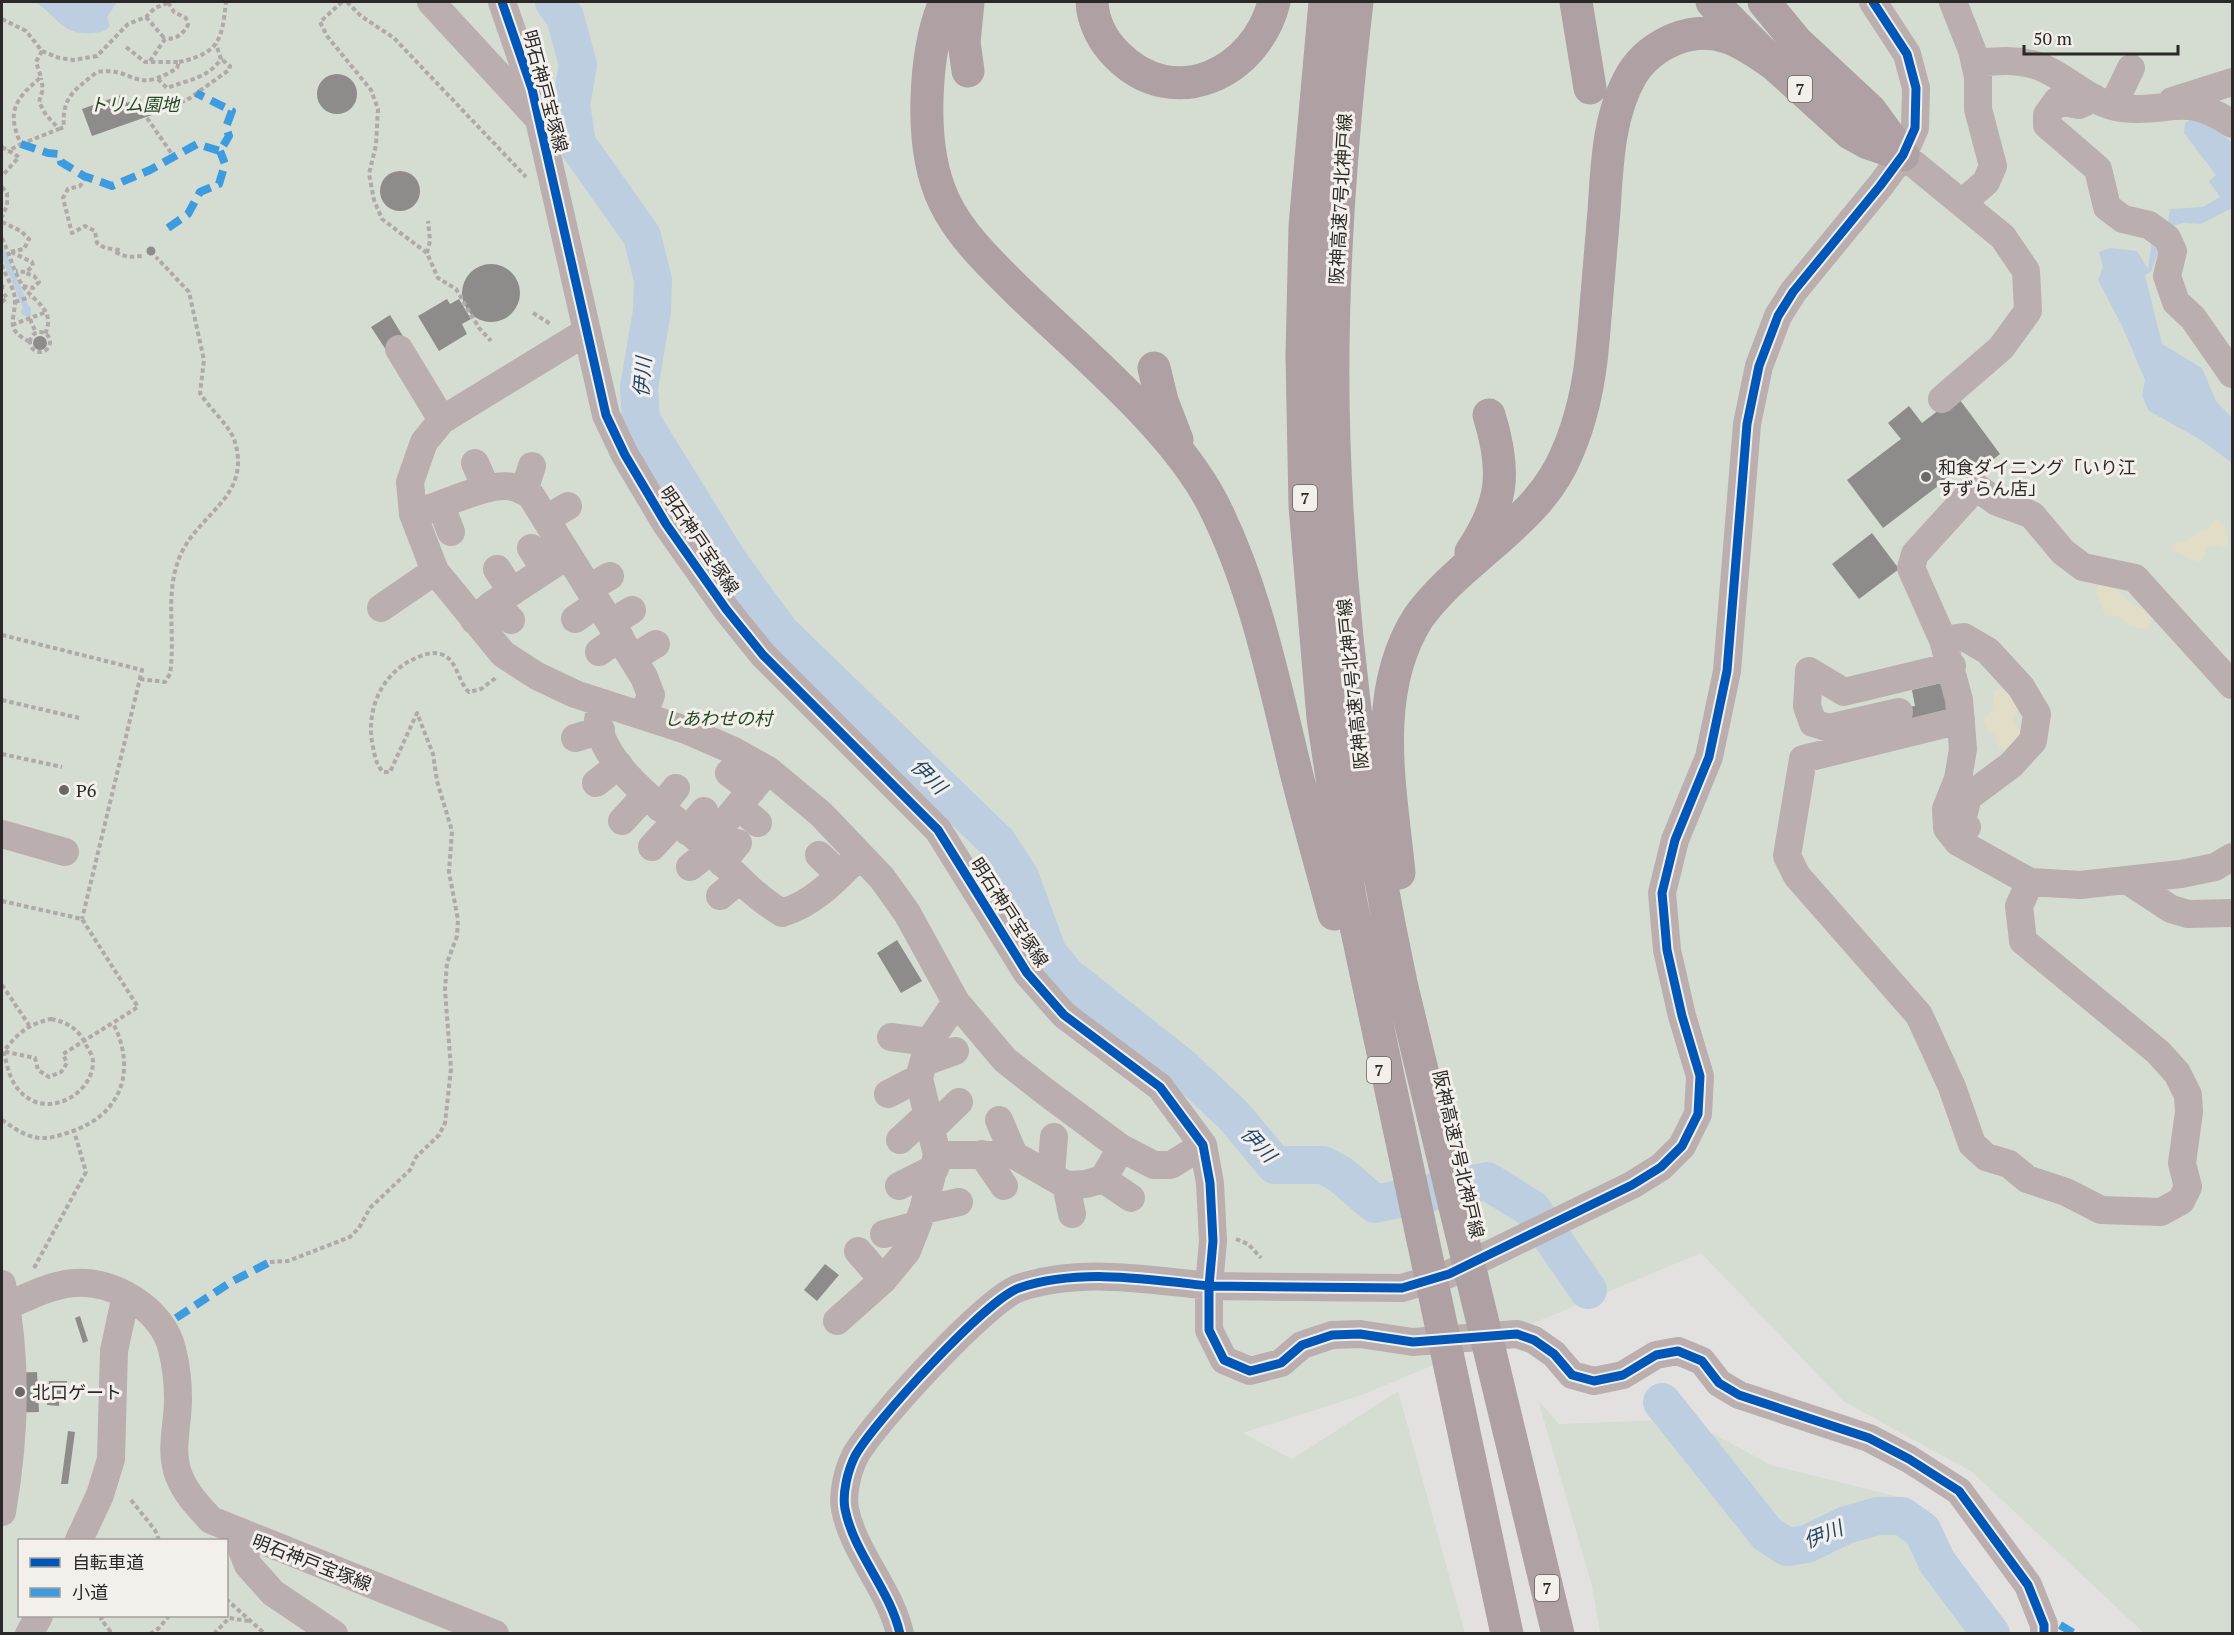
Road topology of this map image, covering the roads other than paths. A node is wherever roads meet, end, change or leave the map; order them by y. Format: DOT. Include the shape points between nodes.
graph roads {
  1 [pos="431,2"];
  2 [pos="502,2"];
  3 [pos="945,2"];
  4 [pos="968,2"];
  5 [pos="1092,2"];
  6 [pos="1274,2"];
  7 [pos="1325,2"];
  8 [pos="1357,2"];
  9 [pos="1576,2"];
  10 [pos="1712,2"];
  11 [pos="1745,2"];
  12 [pos="1764,2"];
  13 [pos="1874,2"];
  14 [pos="1953,2"];
  15 [pos="1796,41"];
  16 [pos="1975,63"];
  17 [pos="1775,65"];
  18 [pos="2131,68"];
  19 [pos="968,71"];
  20 [pos="2232,82"];
  21 [pos="1590,88"];
  22 [pos="2104,102"];
  23 [pos="2156,106"];
  24 [pos="539,118"];
  25 [pos="2232,124"];
  26 [pos="1903,155"];
  27 [pos="1962,203"];
  28 [pos="573,331"];
  29 [pos="399,349"];
  30 [pos="1154,368"];
  31 [pos="2232,374"];
  32 [pos="1942,399"];
  33 [pos="1489,415"];
  34 [pos="442,420"];
  35 [pos="1190,466"];
  36 [pos="413,514"];
  37 [pos="435,572"];
  38 [pos="1455,576"];
  39 [pos="530,579"];
  40 [pos="381,608"];
  41 [pos="575,619"];
  42 [pos="616,621"];
  43 [pos="1948,653"];
  44 [pos="2232,685"];
  45 [pos="656,699"];
  46 [pos="1899,712"];
  47 [pos="1961,720"];
  48 [pos="593,724"];
  49 [pos="629,764"];
  50 [pos="729,773"];
  51 [pos="596,783"];
  52 [pos="754,797"];
  53 [pos="622,821"];
  54 [pos="2,834"];
  55 [pos="698,838"];
  56 [pos="652,847"];
  57 [pos="65,852"];
  58 [pos="819,855"];
  59 [pos="860,855"];
  60 [pos="2232,856"];
  61 [pos="840,875"];
  62 [pos="2127,880"];
  63 [pos="2030,882"];
  64 [pos="2080,885"];
  65 [pos="2232,913"];
  66 [pos="1406,981"];
  67 [pos="1363,992"];
  68 [pos="956,1002"];
  69 [pos="891,1037"];
  70 [pos="932,1058"];
  71 [pos="888,1094"];
  72 [pos="959,1102"];
  73 [pos="999,1120"];
  74 [pos="1054,1137"];
  75 [pos="900,1140"];
  76 [pos="932,1142"];
  77 [pos="1203,1145"];
  78 [pos="1121,1148"];
  79 [pos="982,1154"];
  80 [pos="1014,1155"];
  81 [pos="1103,1179"];
  82 [pos="1059,1180"];
  83 [pos="899,1186"];
  84 [pos="1004,1186"];
  85 [pos="1131,1198"];
  86 [pos="959,1202"];
  87 [pos="1072,1214"];
  88 [pos="920,1217"];
  89 [pos="884,1234"];
  90 [pos="858,1251"];
  91 [pos="883,1280"];
  92 [pos="1209,1286"];
  93 [pos="126,1295"];
  94 [pos="3,1296"];
  95 [pos="837,1321"];
  96 [pos="2,1512"];
  97 [pos="235,1532"];
  98 [pos="79,1539"];
  99 [pos="38,1617"];
  100 [pos="29,1634"];
  101 [pos="334,1634"];
  102 [pos="495,1634"];
  103 [pos="900,1634"];
  104 [pos="1507,1634"];
  105 [pos="1558,1634"];
  106 [pos="2044,1634"];
  1 -- 24 [label="street"];
  2 -- 24 [label="street, 明石神戸宝塚線"];
  3 -- 35 [label="highway, 7" via="932,47 927,118 931,161 952,217 976,249 1131,401"];
  4 -- 19 [label="highway" via="964,42"];
  5 -- 6 [label="highway" via="1102,36 1124,62 1155,79 1188,83 1218,74 1245,55 1265,27"];
  7 -- 67 [label="highway, 阪神高速7号北神戸線 / 7" via="1304,248 1305,506 1315,648"];
  8 -- 66 [label="highway, 阪神高速7号北神戸線 / 7" via="1336,228 1334,440 1341,579 1354,713 1382,896"];
  9 -- 21 [label="highway"];
  10 -- 17 [label="highway, 7"];
  11 -- 15 [label="highway"];
  12 -- 15 [label="highway, 7"];
  13 -- 26 [label="street" via="1907,54 1916,88 1915,128"];
  14 -- 16 [label="street"];
  15 -- 26 [label="highway, 7" via="1870,110"];
  16 -- 22 [label="street" via="2006,60 2036,66"];
  16 -- 27 [label="street" via="1978,109 1993,166 1986,182"];
  17 -- 26 [label="highway, 7" via="1850,133"];
  17 -- 38 [label="highway, 7" via="1728,36 1699,32 1654,50 1633,73 1613,128 1593,345 1573,437 1558,472 1532,508"];
  18 -- 22 [label="street"];
  20 -- 23 [label="street"];
  22 -- 23 [label="street" via="2120,108"];
  22 -- 31 [label="street" via="2079,105 2057,101 2047,115 2047,124 2098,169 2107,207 2123,219 2149,225 2167,238 2173,251 2167,276 2176,302 2193,318"];
  23 -- 25 [label="street" via="2198,106"];
  24 -- 28 [label="street, 明石神戸宝塚線"];
  26 -- 27 [label="street"];
  26 -- 92 [label="street" via="1793,292 1767,341 1751,393 1720,713 1709,757 1675,840 1662,893 1666,950 1700,1076 1698,1114 1682,1146 1661,1167 1506,1248 1449,1274 1402,1288"];
  27 -- 32 [label="street" via="2003,237 2026,271 2028,311 2001,348"];
  28 -- 34 [label="street"];
  28 -- 77 [label="street, 明石神戸宝塚線" via="625,456 666,524 726,609 763,655 938,830 1027,973 1064,1015 1160,1087"];
  29 -- 34 [label="street"];
  30 -- 35 [label="highway" via="1170,424"];
  33 -- 38 [label="highway" via="1501,462 1498,496 1486,528"];
  34 -- 36 [label="street" via="424,442 410,482"];
  35 -- 67 [label="highway, 7" via="1220,520 1252,598 1299,788"];
  36 -- 37 [label="street"];
  36 -- 39 [label="street" via="446,519 504,484 530,494 557,512"];
  37 -- 39 [label="street"];
  37 -- 40 [label="street"];
  38 -- 66 [label="highway, 7" via="1414,626 1390,692 1387,736"];
  39 -- 42 [label="street"];
  39 -- 48 [label="street" via="503,654 546,681"];
  41 -- 42 [label="street"];
  42 -- 45 [label="street"];
  43 -- 44 [label="street" via="1911,568 1915,554 1976,487 2031,515 2063,552 2083,567 2135,578"];
  43 -- 46 [label="street" via="1844,692 1809,671 1807,706 1813,723 1829,728"];
  43 -- 47 [label="street"];
  43 -- 64 [label="street" via="1964,638 1988,651 2021,687 2037,714 2033,741 2011,765 1968,798 1962,820 1971,835"];
  45 -- 48 [label="street"];
  45 -- 52 [label="street"];
  47 -- 63 [label="street" via="1963,749 1958,779 1946,809 1947,828 1958,842"];
  47 -- 63 [label="street" via="1803,759 1787,856 1797,876 1919,1015 1952,1087 1972,1144 1986,1158 2009,1164 2027,1179 2101,1209 2161,1212 2181,1202 2188,1187 2182,1162 2188,1095 2177,1072 2158,1052 2023,941 2019,906"];
  48 -- 49 [label="street"];
  49 -- 51 [label="street"];
  49 -- 55 [label="street"];
  50 -- 52 [label="street"];
  52 -- 55 [label="street"];
  52 -- 59 [label="street" via="821,814"];
  53 -- 55 [label="street"];
  54 -- 57 [label="street"];
  55 -- 56 [label="street"];
  55 -- 61 [label="street" via="779,909 826,904"];
  58 -- 61 [label="street"];
  59 -- 61 [label="street"];
  59 -- 68 [label="street" via="907,913"];
  60 -- 62 [label="street" via="2215,867"];
  62 -- 64 [label="street"];
  62 -- 65 [label="street" via="2171,909 2188,914"];
  63 -- 64 [label="street"];
  66 -- 105 [label="highway, 阪神高速7号北神戸線 / 7" via="1459,1226"];
  67 -- 104 [label="highway, 阪神高速7号北神戸線 / 7" via="1402,1147"];
  68 -- 70 [label="street"];
  68 -- 78 [label="street" via="1005,1060"];
  69 -- 70 [label="street"];
  70 -- 71 [label="street"];
  70 -- 76 [label="street"];
  72 -- 76 [label="street"];
  73 -- 80 [label="street"];
  74 -- 82 [label="street"];
  75 -- 76 [label="street"];
  76 -- 79 [label="street"];
  76 -- 83 [label="street"];
  76 -- 88 [label="street"];
  77 -- 78 [label="street" via="1171,1165 1154,1166"];
  77 -- 92 [label="street, 明石神戸宝塚線" via="1210,1183 1213,1241"];
  78 -- 81 [label="street"];
  79 -- 80 [label="street"];
  79 -- 84 [label="street"];
  80 -- 82 [label="street"];
  81 -- 82 [label="street" via="1086,1184"];
  81 -- 85 [label="street"];
  82 -- 87 [label="street"];
  86 -- 88 [label="street"];
  88 -- 89 [label="street"];
  88 -- 91 [label="street" via="907,1251"];
  90 -- 91 [label="street"];
  91 -- 95 [label="street"];
  92 -- 103 [label="street" via="1143,1279 1056,1278 1017,1289 987,1308 878,1425 855,1456 846,1480 845,1508 860,1550 891,1605"];
  92 -- 106 [label="street, 明石神戸宝塚線" via="1209,1330 1224,1360 1250,1371 1281,1363 1302,1345 1332,1335 1360,1334 1413,1342 1517,1334 1554,1354 1572,1375 1594,1381 1623,1375 1656,1355 1678,1351 1702,1361 1719,1383 1739,1395 1869,1438 1959,1491 2028,1585"];
  93 -- 94 [label="street, 明石神戸宝塚線" via="98,1284 74,1283"];
  93 -- 97 [label="street, 明石神戸宝塚線" via="160,1324 172,1348 178,1400 173,1450 179,1476 191,1498 211,1520"];
  93 -- 98 [label="street" via="114,1352 111,1459"];
  94 -- 96 [label="street, 明石神戸宝塚線" via="13,1359 12,1456"];
  97 -- 101 [label="street" via="248,1566 273,1593"];
  97 -- 102 [label="street, 明石神戸宝塚線"];
  99 -- 100 [label="street"];
}
